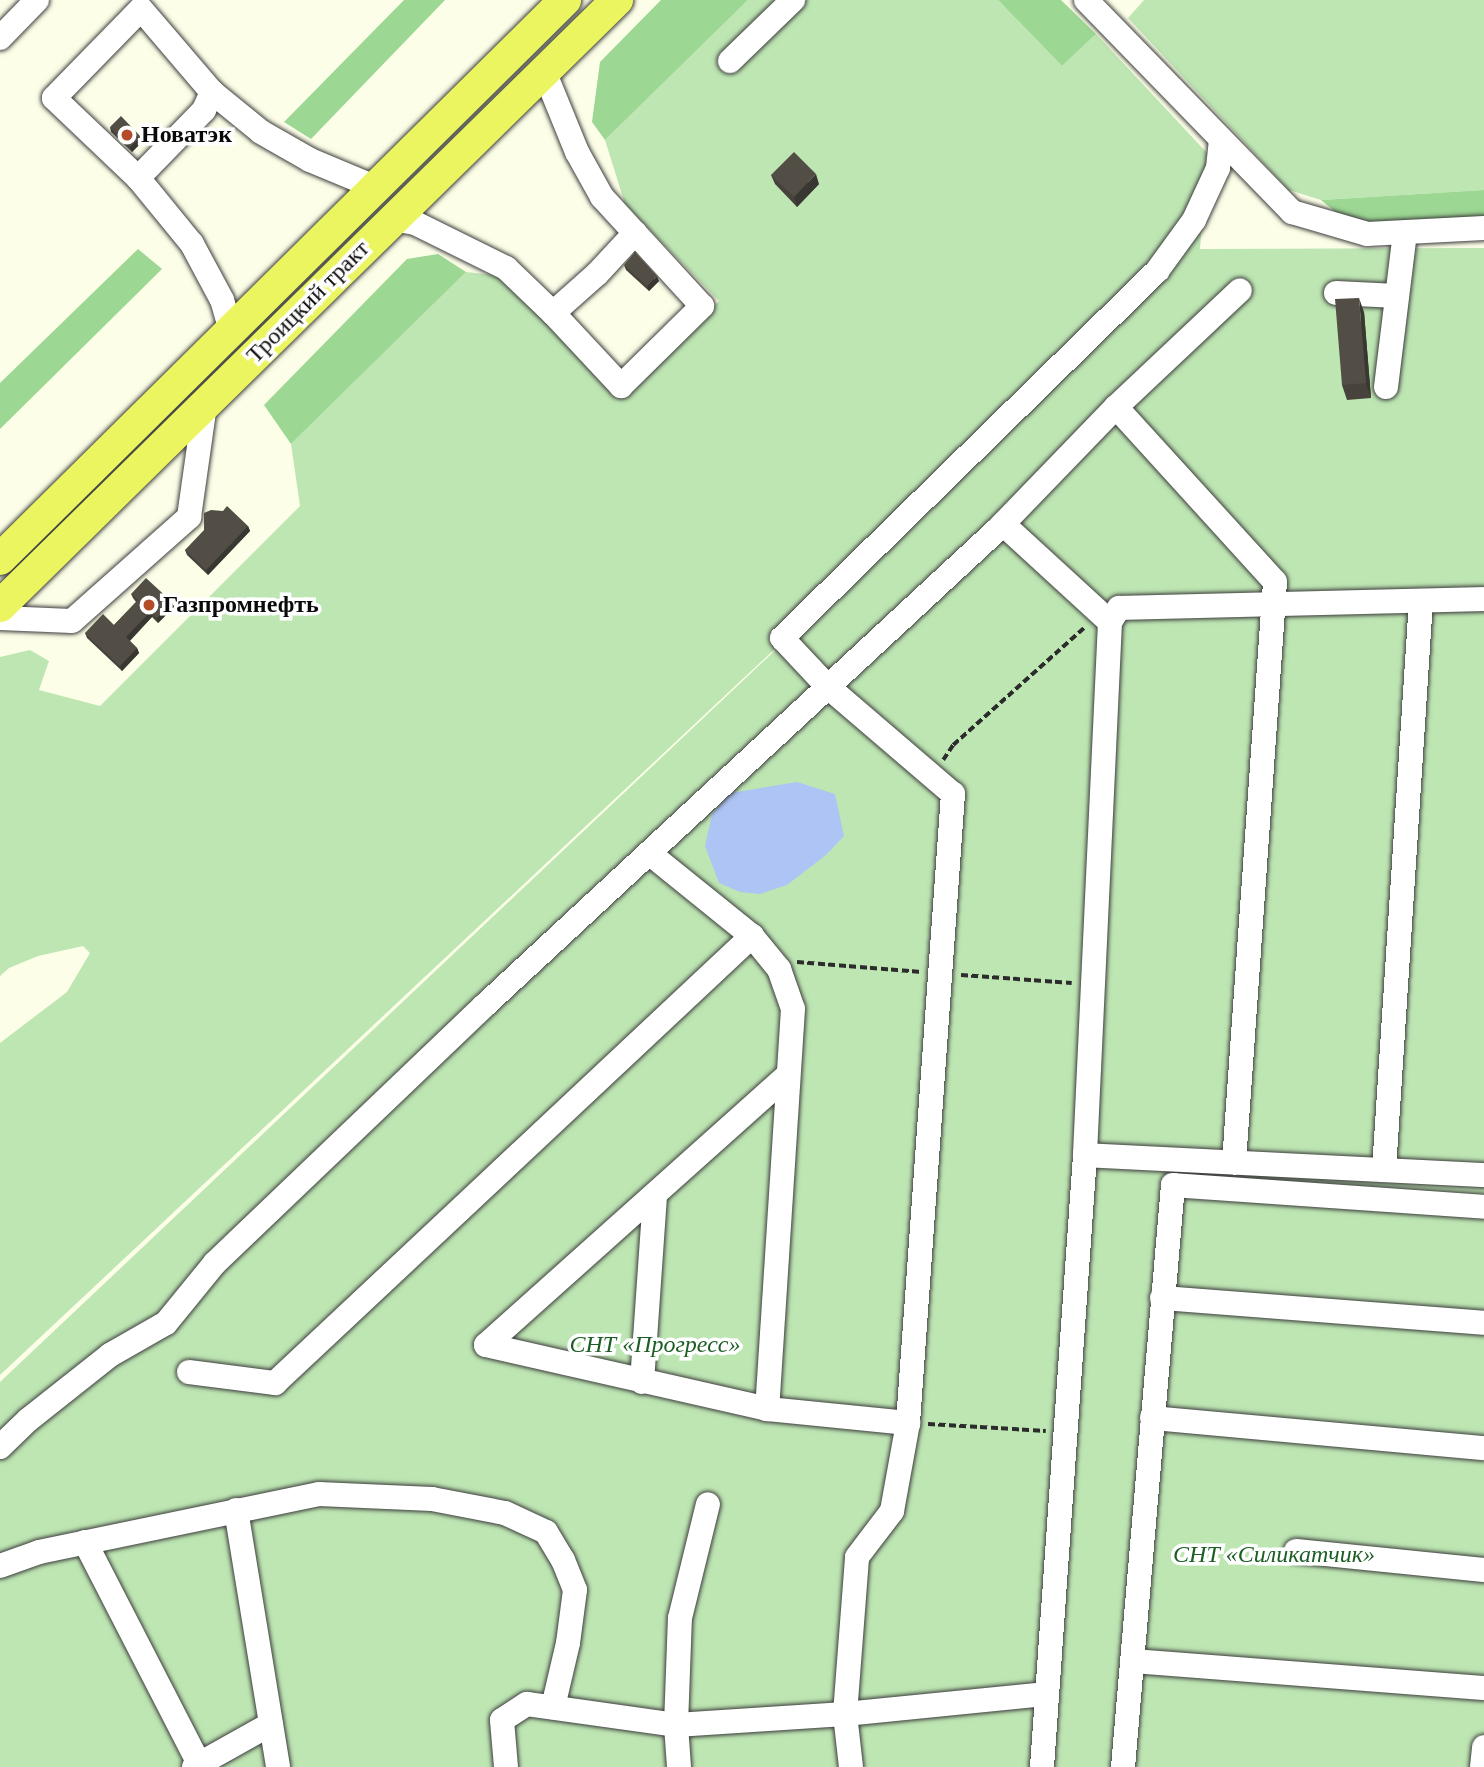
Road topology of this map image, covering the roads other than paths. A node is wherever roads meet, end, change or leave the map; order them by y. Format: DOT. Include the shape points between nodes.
graph roads {
  1 [pos="37,0"];
  2 [pos="565,0"];
  3 [pos="617,0"];
  4 [pos="793,0"];
  5 [pos="1086,0"];
  6 [pos="0,38"];
  7 [pos="730,61"];
  8 [pos="544,71"];
  9 [pos="212,92"];
  10 [pos="1221,141"];
  11 [pos="138,178"];
  12 [pos="377,188"];
  13 [pos="393,219"];
  14 [pos="1484,228"];
  15 [pos="1405,232"];
  16 [pos="635,233"];
  17 [pos="1240,290"];
  18 [pos="1336,293"];
  19 [pos="1397,296"];
  20 [pos="553,313"];
  21 [pos="232,331"];
  22 [pos="1385,387"];
  23 [pos="205,404"];
  24 [pos="1116,407"];
  25 [pos="1003,524"];
  26 [pos="0,559"];
  27 [pos="1484,599"];
  28 [pos="1421,601"];
  29 [pos="1273,604"];
  30 [pos="0,606"];
  31 [pos="0,618"];
  32 [pos="1105,618"];
  33 [pos="828,687"];
  34 [pos="649,853"];
  35 [pos="752,936"];
  36 [pos="788,1075"];
  37 [pos="1085,1155"];
  38 [pos="1234,1163"];
  39 [pos="1384,1170"];
  40 [pos="1484,1175"];
  41 [pos="655,1194"];
  42 [pos="1484,1207"];
  43 [pos="1163,1298"];
  44 [pos="1484,1323"];
  45 [pos="189,1372"];
  46 [pos="642,1382"];
  47 [pos="766,1409"];
  48 [pos="1152,1418"];
  49 [pos="908,1423"];
  50 [pos="0,1447"];
  51 [pos="1484,1448"];
  52 [pos="708,1504"];
  53 [pos="236,1510"];
  54 [pos="86,1542"];
  55 [pos="1296,1551"];
  56 [pos="0,1566"];
  57 [pos="1484,1570"];
  58 [pos="1132,1661"];
  59 [pos="1484,1688"];
  60 [pos="1047,1694"];
  61 [pos="553,1707"];
  62 [pos="845,1714"];
  63 [pos="271,1724"];
  64 [pos="676,1725"];
  65 [pos="1484,1747"];
  66 [pos="196,1765"];
  67 [pos="278,1767"];
  68 [pos="506,1767"];
  69 [pos="679,1767"];
  70 [pos="851,1767"];
  71 [pos="1042,1767"];
  72 [pos="1123,1767"];
  73 [pos="1482,1767"];
  1 -- 6 [label="lane"];
  2 -- 12 [label="main road, Троицкий тракт"];
  3 -- 8 [label="main road, Троицкий тракт"];
  4 -- 7 [label="lane"];
  5 -- 10 [label="lane"];
  8 -- 13 [label="main road, Троицкий тракт"];
  8 -- 16 [label="lane" via="577,152 602,197"];
  9 -- 11 [label="lane" via="204,110"];
  9 -- 11 [label="lane" via="141,9 54,98"];
  9 -- 12 [label="lane" via="261,132 310,160"];
  10 -- 15 [label="lane" via="1292,212 1367,234"];
  10 -- 33 [label="lane" via="1217,168 1194,220 1157,271 782,638"];
  11 -- 21 [label="lane" via="192,244 222,300"];
  12 -- 21 [label="main road, Троицкий тракт"];
  13 -- 20 [label="lane" via="415,223 506,268"];
  13 -- 23 [label="main road, Троицкий тракт"];
  14 -- 15 [label="lane"];
  15 -- 19 [label="lane"];
  16 -- 20 [label="lane"];
  16 -- 20 [label="lane" via="702,306 621,386"];
  17 -- 24 [label="lane"];
  18 -- 19 [label="lane"];
  19 -- 22 [label="lane"];
  21 -- 26 [label="main road, Троицкий тракт"];
  23 -- 30 [label="main road, Троицкий тракт"];
  23 -- 31 [label="lane" via="189,517 72,621"];
  24 -- 25 [label="lane"];
  24 -- 29 [label="lane" via="1275,582"];
  25 -- 32 [label="lane"];
  25 -- 33 [label="lane"];
  27 -- 28 [label="lane"];
  28 -- 29 [label="lane"];
  28 -- 39 [label="lane"];
  29 -- 32 [label="lane" via="1119,608"];
  29 -- 38 [label="lane"];
  32 -- 37 [label="lane"];
  33 -- 34 [label="lane"];
  33 -- 49 [label="lane" via="953,794"];
  34 -- 35 [label="lane"];
  34 -- 50 [label="lane" via="215,1263 166,1323 110,1355"];
  35 -- 36 [label="lane" via="779,969 793,1009"];
  35 -- 45 [label="lane" via="275,1383"];
  36 -- 41 [label="lane"];
  36 -- 47 [label="lane"];
  37 -- 38 [label="lane"];
  37 -- 60 [label="lane"];
  38 -- 39 [label="lane"];
  39 -- 40 [label="lane"];
  41 -- 46 [label="lane"];
  41 -- 46 [label="lane" via="486,1345"];
  42 -- 43 [label="lane" via="1173,1185"];
  43 -- 44 [label="lane"];
  43 -- 48 [label="lane"];
  46 -- 47 [label="lane"];
  47 -- 49 [label="lane"];
  48 -- 51 [label="lane"];
  48 -- 58 [label="lane"];
  49 -- 62 [label="lane" via="892,1511 858,1557"];
  52 -- 64 [label="lane" via="680,1618"];
  53 -- 54 [label="lane"];
  53 -- 61 [label="lane" via="319,1494 432,1499 505,1513 546,1532 575,1590"];
  53 -- 63 [label="lane"];
  54 -- 56 [label="lane"];
  54 -- 66 [label="lane"];
  55 -- 57 [label="lane"];
  58 -- 59 [label="lane"];
  58 -- 72 [label="lane"];
  60 -- 62 [label="lane"];
  60 -- 71 [label="lane"];
  61 -- 64 [label="lane"];
  61 -- 68 [label="lane" via="527,1704 502,1720"];
  62 -- 64 [label="lane"];
  62 -- 70 [label="lane"];
  63 -- 66 [label="lane"];
  63 -- 67 [label="lane"];
  64 -- 69 [label="lane"];
  65 -- 73 [label="lane"];
}
